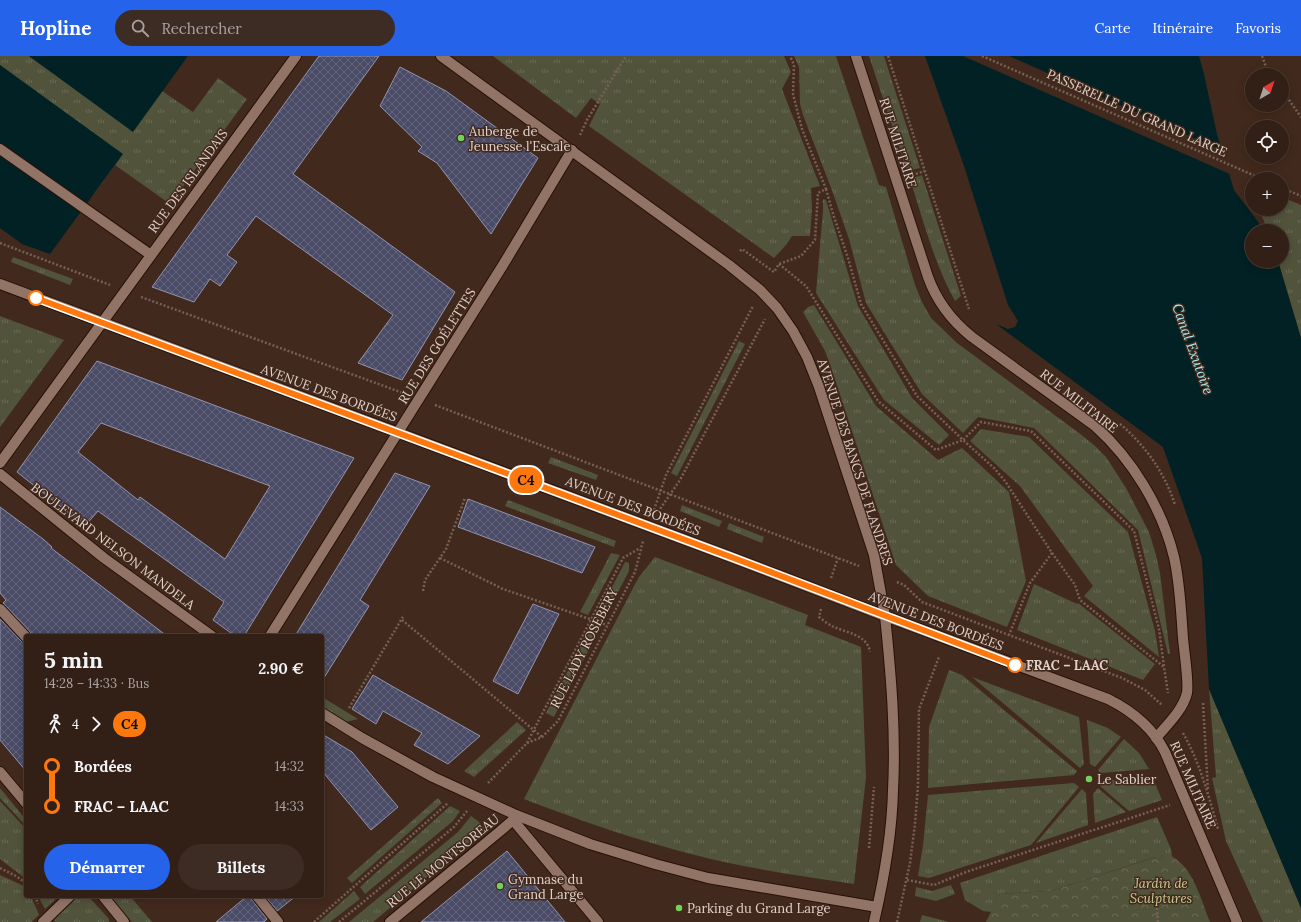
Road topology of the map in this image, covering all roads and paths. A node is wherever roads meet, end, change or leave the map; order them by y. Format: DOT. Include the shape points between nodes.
graph roads {
  1 [pos="296,56"];
  2 [pos="441,56"];
  3 [pos="626,56"];
  4 [pos="790,56"];
  5 [pos="856,56"];
  6 [pos="982,56"];
  7 [pos="1262,56"];
  8 [pos="1267,68"];
  9 [pos="1289,100"];
  10 [pos="1301,117"];
  11 [pos="0,149"];
  12 [pos="572,150"];
  13 [pos="1246,172"];
  14 [pos="826,189"];
  15 [pos="1289,191"];
  16 [pos="1301,196"];
  17 [pos="0,244"];
  18 [pos="151,255"];
  19 [pos="779,264"];
  20 [pos="729,265"];
  21 [pos="0,284"];
  22 [pos="124,290"];
  23 [pos="748,301"];
  24 [pos="754,306"];
  25 [pos="757,310"];
  26 [pos="761,314"];
  27 [pos="102,322"];
  28 [pos="419,399"];
  29 [pos="398,433"];
  30 [pos="963,440"];
  31 [pos="0,464"];
  32 [pos="0,474"];
  33 [pos="660,490"];
  34 [pos="671,495"];
  35 [pos="465,498"];
  36 [pos="648,526"];
  37 [pos="640,548"];
  38 [pos="1052,553"];
  39 [pos="440,558"];
  40 [pos="838,558"];
  41 [pos="423,591"];
  42 [pos="0,609"];
  43 [pos="404,616"];
  44 [pos="885,616"];
  45 [pos="402,620"];
  46 [pos="591,620"];
  47 [pos="607,625"];
  48 [pos="209,634"];
  49 [pos="271,634"];
  50 [pos="1009,634"];
  51 [pos="24,635"];
  52 [pos="940,657"];
  53 [pos="1164,667"];
  54 [pos="349,708"];
  55 [pos="324,714"];
  56 [pos="1172,718"];
  57 [pos="533,730"];
  58 [pos="542,737"];
  59 [pos="1156,738"];
  60 [pos="527,743"];
  61 [pos="0,772"];
  62 [pos="874,786"];
  63 [pos="476,798"];
  64 [pos="1186,800"];
  65 [pos="24,801"];
  66 [pos="451,801"];
  67 [pos="515,818"];
  68 [pos="869,848"];
  69 [pos="0,868"];
  70 [pos="907,880"];
  71 [pos="24,882"];
  72 [pos="68,898"];
  73 [pos="105,898"];
  74 [pos="259,898"];
  75 [pos="877,907"];
  76 [pos="1157,908"];
  77 [pos="43,922"];
  78 [pos="124,922"];
  79 [pos="278,922"];
  80 [pos="314,922"];
  81 [pos="339,922"];
  82 [pos="390,922"];
  83 [pos="598,922"];
  84 [pos="874,922"];
  85 [pos="897,922"];
  86 [pos="1158,922"];
  87 [pos="1237,922"];
  1 -- 18 [label="street, RUE DES ISLANDAIS"];
  2 -- 12 [label="street, AVENUE DES BANCS DE FLANDRES"];
  3 -- 12 [label="path"];
  4 -- 14 [label="path" via="794,65 793,94 802,129"];
  5 -- 56 [label="street, RUE MILITAIRE" via="928,277 941,304 972,337 1108,438 1131,466 1157,512 1171,546 1178,581 1187,682 1183,702"];
  6 -- 13 [label="path, PASSERELLE DU GRAND LARGE"];
  7 -- 8 [label="path"];
  9 -- 10 [label="path"];
  11 -- 18 [label="street"];
  12 -- 20 [label="street, AVENUE DES BANCS DE FLANDRES"];
  12 -- 28 [label="street, RUE DES GOÉLETTES"];
  14 -- 19 [label="path" via="818,193 815,240 801,256"];
  14 -- 30 [label="path" via="861,304 917,396"];
  15 -- 16 [label="path"];
  17 -- 22 [label="path"];
  18 -- 22 [label="street, RUE DES ISLANDAIS"];
  19 -- 20 [label="path" via="774,272 742,249"];
  19 -- 30 [label="path" via="806,286 878,401 936,450"];
  20 -- 44 [label="street, AVENUE DES BANCS DE FLANDRES" via="760,290 777,308 807,357 874,555"];
  21 -- 27 [label="street, AVENUE DES BORDÉES"];
  22 -- 27 [label="street, RUE DES ISLANDAIS"];
  22 -- 28 [label="path"];
  23 -- 24 [label="path"];
  24 -- 25 [label="path"];
  24 -- 33 [label="path, RUE LADY ROSEBERY"];
  26 -- 34 [label="path" via="765,318"];
  27 -- 29 [label="street, AVENUE DES BORDÉES"];
  27 -- 31 [label="street, RUE DES ISLANDAIS"];
  28 -- 29 [label="street, RUE DES GOÉLETTES"];
  28 -- 33 [label="path"];
  29 -- 36 [label="street, AVENUE DES BORDÉES"];
  29 -- 49 [label="street, RUE DES GOÉLETTES"];
  30 -- 38 [label="path" via="1005,481"];
  30 -- 53 [label="path" via="980,422 1031,431 1134,531 1159,629"];
  32 -- 48 [label="street, BOULEVARD NELSON MANDELA" via="104,558"];
  33 -- 34 [label="path"];
  33 -- 36 [label="path, RUE LADY ROSEBERY"];
  34 -- 36 [label="path"];
  34 -- 40 [label="path"];
  35 -- 39 [label="path" via="446,549"];
  36 -- 37 [label="path, RUE LADY ROSEBERY"];
  36 -- 44 [label="street, AVENUE DES BORDÉES"];
  37 -- 46 [label="path, RUE LADY ROSEBERY" via="623,558"];
  37 -- 47 [label="path, RUE LADY ROSEBERY" via="635,572"];
  38 -- 50 [label="path" via="1030,582"];
  38 -- 53 [label="path" via="1075,585 1080,600"];
  39 -- 41 [label="path" via="425,580"];
  39 -- 46 [label="path" via="503,589"];
  42 -- 51 [label="street"];
  43 -- 45 [label="path"];
  44 -- 59 [label="street, AVENUE DES BORDÉES" via="1108,699 1132,713"];
  44 -- 75 [label="street, AVENUE DES BANCS DE FLANDRES" via="892,683 894,790 886,860"];
  45 -- 54 [label="path"];
  45 -- 57 [label="path"];
  46 -- 47 [label="path"];
  46 -- 57 [label="path, RUE LADY ROSEBERY"];
  47 -- 58 [label="path, RUE LADY ROSEBERY" via="558,720"];
  52 -- 70 [label="path" via="921,700 918,714 917,806"];
  53 -- 56 [label="path"];
  55 -- 63 [label="street" via="418,770"];
  56 -- 59 [label="street, RUE MILITAIRE"];
  57 -- 58 [label="path"];
  57 -- 60 [label="path, RUE LADY ROSEBERY"];
  58 -- 60 [label="path, RUE LADY ROSEBERY"];
  59 -- 64 [label="street, RUE MILITAIRE" via="1165,752"];
  60 -- 63 [label="path, RUE LADY ROSEBERY"];
  61 -- 65 [label="street"];
  62 -- 68 [label="path"];
  63 -- 67 [label="street"];
  63 -- 81 [label="path, RUE LADY ROSEBERY" via="454,827"];
  64 -- 70 [label="path" via="966,872 934,885"];
  64 -- 87 [label="street, RUE MILITAIRE"];
  66 -- 80 [label="path"];
  67 -- 75 [label="street" via="689,873 737,884"];
  67 -- 82 [label="street, RUE LE MONTSOREAU"];
  67 -- 83 [label="street"];
  69 -- 71 [label="path"];
  70 -- 85 [label="path"];
  72 -- 77 [label="street"];
  73 -- 78 [label="street"];
  74 -- 79 [label="street"];
  75 -- 84 [label="street, AVENUE DES BANCS DE FLANDRES"];
  76 -- 86 [label="path"];
}
